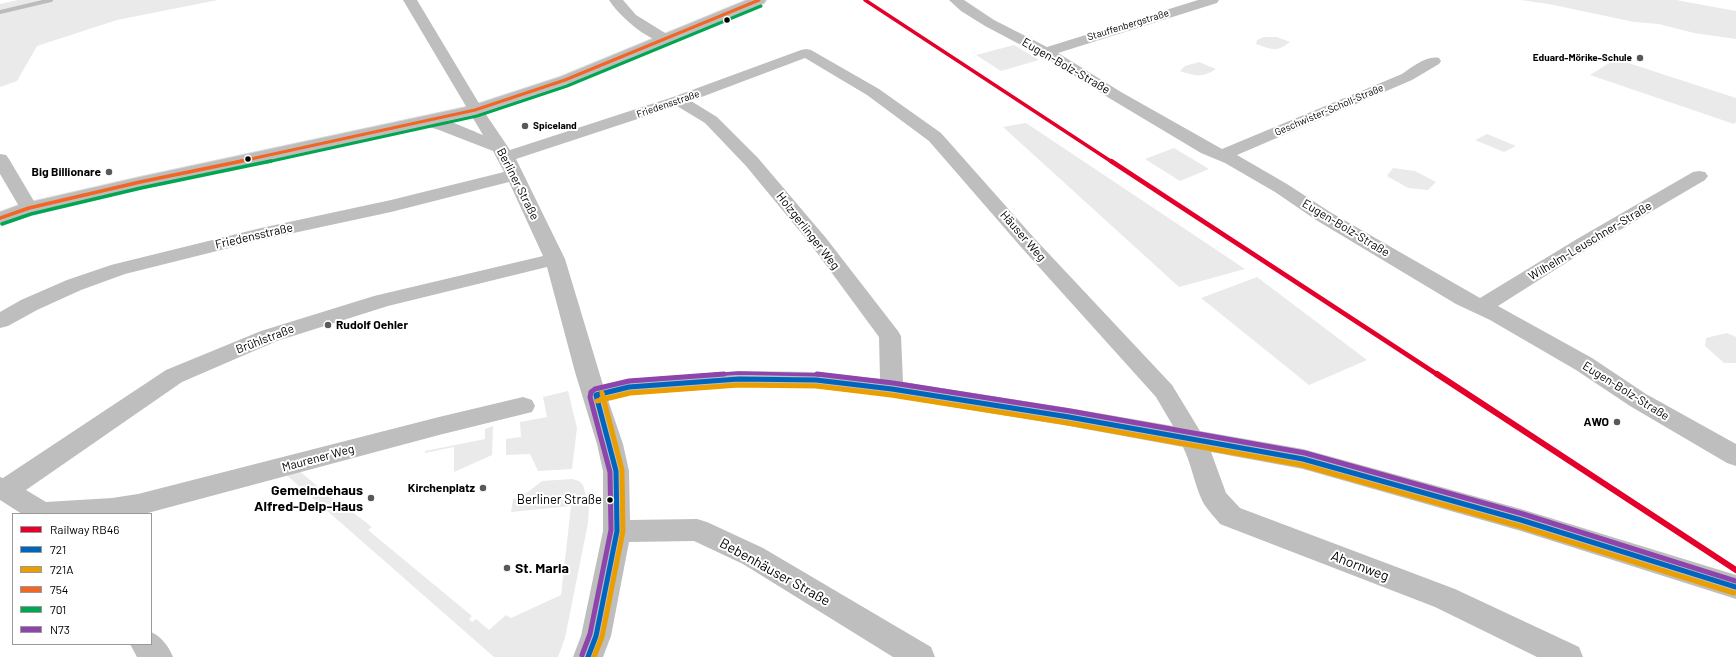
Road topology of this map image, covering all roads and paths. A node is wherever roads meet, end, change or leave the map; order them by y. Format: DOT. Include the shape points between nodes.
graph roads {
  1 [pos="410,0"];
  2 [pos="616,0"];
  3 [pos="759,0"];
  4 [pos="956,0"];
  5 [pos="1212,0"];
  6 [pos="665,39"];
  7 [pos="1045,52"];
  8 [pos="1434,61"];
  9 [pos="826,63"];
  10 [pos="679,100"];
  11 [pos="475,110"];
  12 [pos="426,121"];
  13 [pos="503,152"];
  14 [pos="1222,155"];
  15 [pos="0,159"];
  16 [pos="515,175"];
  17 [pos="1699,176"];
  18 [pos="29,208"];
  19 [pos="0,218"];
  20 [pos="555,259"];
  21 [pos="1482,307"];
  22 [pos="0,321"];
  23 [pos="892,389"];
  24 [pos="596,395"];
  25 [pos="523,406"];
  26 [pos="1191,438"];
  27 [pos="1736,456"];
  28 [pos="3,488"];
  29 [pos="110,511"];
  30 [pos="41,513"];
  31 [pos="65,513"];
  32 [pos="617,531"];
  33 [pos="1736,587"];
  34 [pos="146,645"];
  35 [pos="158,657"];
  36 [pos="588,657"];
  37 [pos="920,657"];
  38 [pos="1568,657"];
  1 -- 11 [label="street, Berliner Straße"];
  2 -- 6 [label="street" via="629,16"];
  3 -- 6 [label="main road"];
  4 -- 7 [label="street, Eugen-Bolz-Straße" via="967,9"];
  5 -- 7 [label="street, Stauffenbergstraße"];
  6 -- 11 [label="main road" via="565,80"];
  7 -- 14 [label="street, Eugen-Bolz-Straße" via="1207,149"];
  8 -- 14 [label="street, Geschwister-Scholl-Straße" via="1407,76"];
  9 -- 10 [label="street, Friedensstraße" via="806,53"];
  9 -- 26 [label="street, Häuser Weg" via="873,92 935,136 1044,261 1164,392"];
  10 -- 13 [label="street, Friedensstraße"];
  10 -- 23 [label="street, Holzgerlinger Weg" via="711,120 752,162 819,242 890,336"];
  11 -- 12 [label="main road"];
  11 -- 13 [label="street, Berliner Straße"];
  12 -- 13 [label="street" via="445,126"];
  12 -- 18 [label="main road"];
  13 -- 16 [label="street, Berliner Straße"];
  14 -- 21 [label="street, Eugen-Bolz-Straße" via="1464,299"];
  15 -- 18 [label="street"];
  16 -- 20 [label="street, Berliner Straße"];
  16 -- 22 [label="street, Friedensstraße" via="118,269 74,285"];
  17 -- 21 [label="street, Wilhelm-Leuschner-Straße" via="1584,243"];
  18 -- 19 [label="main road"];
  20 -- 24 [label="street, Berliner Straße"];
  20 -- 28 [label="street, Brühlstraße" via="382,301 269,336 174,376"];
  21 -- 27 [label="street, Eugen-Bolz-Straße" via="1584,364 1638,400"];
  23 -- 24 [label="street" via="816,380 739,379 629,388"];
  23 -- 26 [label="street"];
  24 -- 32 [label="street, Berliner Straße" via="616,471"];
  25 -- 29 [label="street, Maurener Weg"];
  26 -- 33 [label="street" via="1340,469 1521,520"];
  26 -- 38 [label="street, Ahornweg" via="1200,455 1214,498 1230,516 1445,598"];
  28 -- 30 [label="street, Maurener Weg"];
  29 -- 31 [label="street, Maurener Weg"];
  32 -- 36 [label="street, Berliner Straße" via="596,636"];
  32 -- 37 [label="street, Bebenhäuser Straße" via="697,530 753,556"];
  34 -- 35 [label="street"];
}
